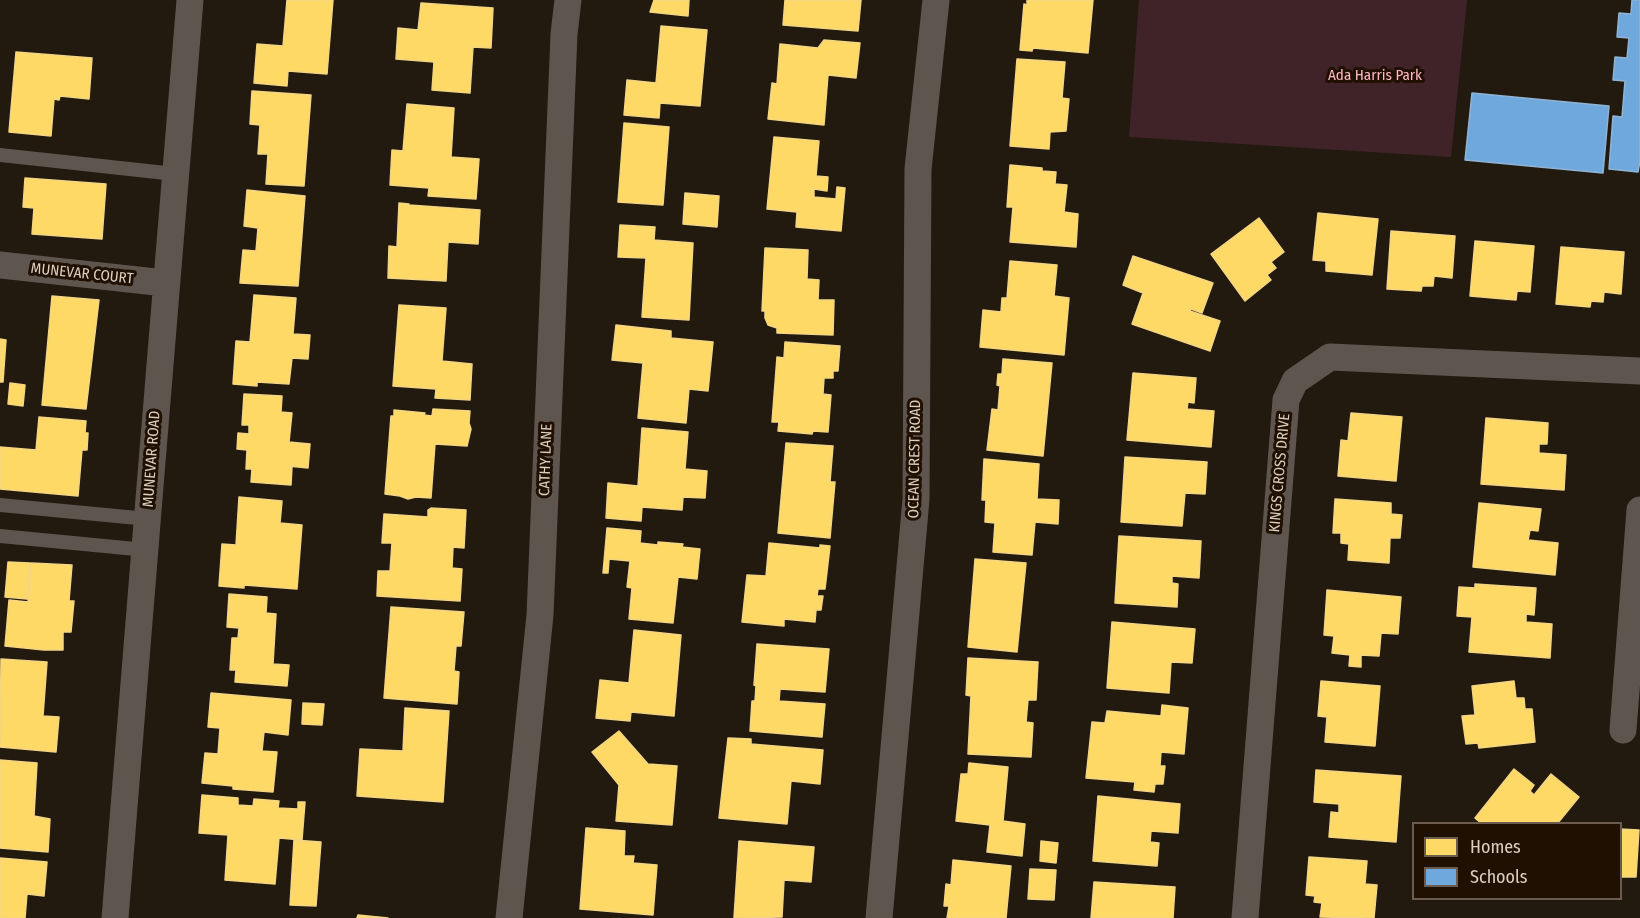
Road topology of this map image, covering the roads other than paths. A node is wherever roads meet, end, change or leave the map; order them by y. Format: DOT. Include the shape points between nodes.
graph roads {
  1 [pos="190,0"];
  2 [pos="567,0"];
  3 [pos="936,0"];
  4 [pos="0,155"];
  5 [pos="175,174"];
  6 [pos="0,265"];
  7 [pos="165,283"];
  8 [pos="1640,371"];
  9 [pos="0,505"];
  10 [pos="1640,510"];
  11 [pos="148,519"];
  12 [pos="0,536"];
  13 [pos="146,550"];
  14 [pos="1623,730"];
  15 [pos="115,918"];
  16 [pos="509,918"];
  17 [pos="879,918"];
  18 [pos="1245,918"];
  1 -- 5 [label="street, MUNEVAR ROAD"];
  2 -- 16 [label="street, CATHY LANE" via="540,615"];
  3 -- 17 [label="street, OCEAN CREST ROAD" via="918,169 916,499"];
  4 -- 5 [label="lane"];
  5 -- 7 [label="street, MUNEVAR ROAD"];
  6 -- 7 [label="street, MUNEVAR COURT"];
  7 -- 11 [label="street, MUNEVAR ROAD"];
  8 -- 18 [label="street, KINGS CROSS DRIVE" via="1330,357 1296,381 1286,400"];
  9 -- 11 [label="lane"];
  10 -- 14 [label="street"];
  11 -- 13 [label="street, MUNEVAR ROAD"];
  12 -- 13 [label="lane"];
  13 -- 15 [label="street, MUNEVAR ROAD"];
}
